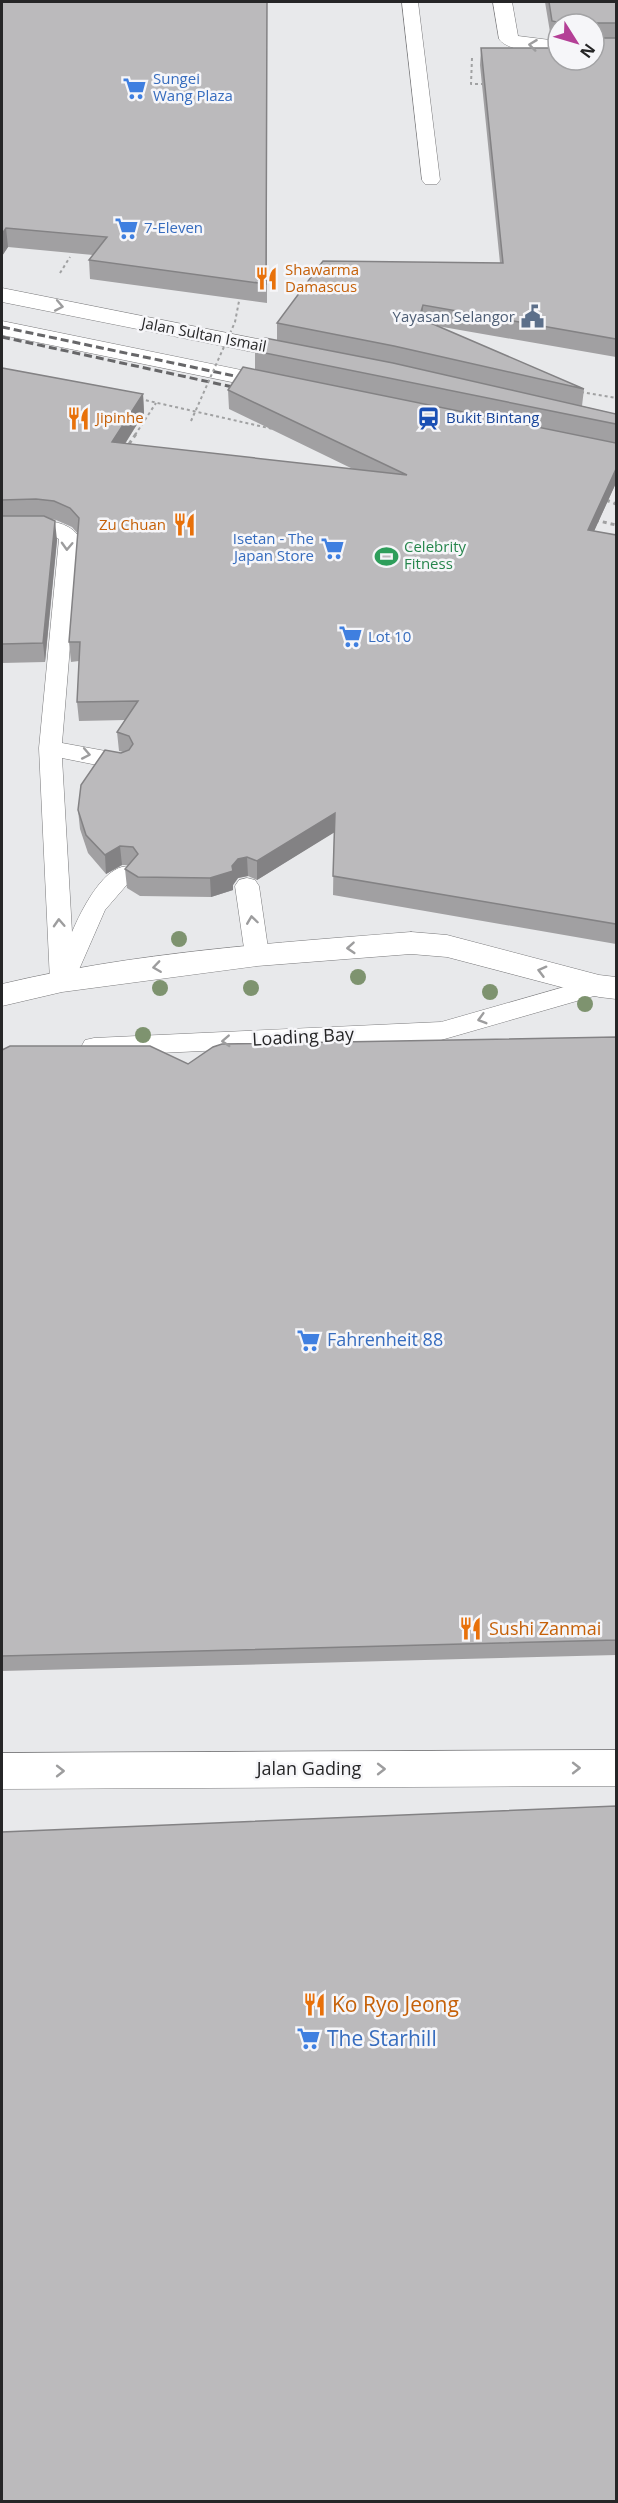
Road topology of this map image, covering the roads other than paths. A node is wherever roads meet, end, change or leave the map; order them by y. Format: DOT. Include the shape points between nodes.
graph roads {
  1 [pos="410,2"];
  2 [pos="503,2"];
  3 [pos="546,46"];
  4 [pos="430,180"];
  5 [pos="2,295"];
  6 [pos="2,328"];
  7 [pos="324,359"];
  8 [pos="303,390"];
  9 [pos="2,527"];
  10 [pos="50,748"];
  11 [pos="122,762"];
  12 [pos="125,873"];
  13 [pos="247,886"];
  14 [pos="257,955"];
  15 [pos="62,981"];
  16 [pos="608,987"];
  17 [pos="2,995"];
  18 [pos="73,1048"];
  19 [pos="616,1768"];
  20 [pos="2,1771"];
  1 -- 4 [label="lane"];
  3 -- 2 [label="street, one-way" via="509,39"];
  5 -- 7 [label="street, Jalan Sultan Ismail, one-way"];
  6 -- 8 [label="street, Jalan Sultan Ismail"];
  9 -- 10 [label="lane, one-way" via="55,528 69,537"];
  10 -- 11 [label="lane, one-way"];
  15 -- 10 [label="lane, one-way"];
  12 -- 15 [label="lane" via="95,906"];
  14 -- 13 [label="lane, one-way"];
  14 -- 15 [label="street, one-way"];
  16 -- 14 [label="street, one-way" via="447,946 420,944"];
  15 -- 17 [label="street"];
  16 -- 18 [label="lane, Loading Bay, one-way" via="441,1031"];
  20 -- 19 [label="street, Jalan Gading, one-way"];
}
